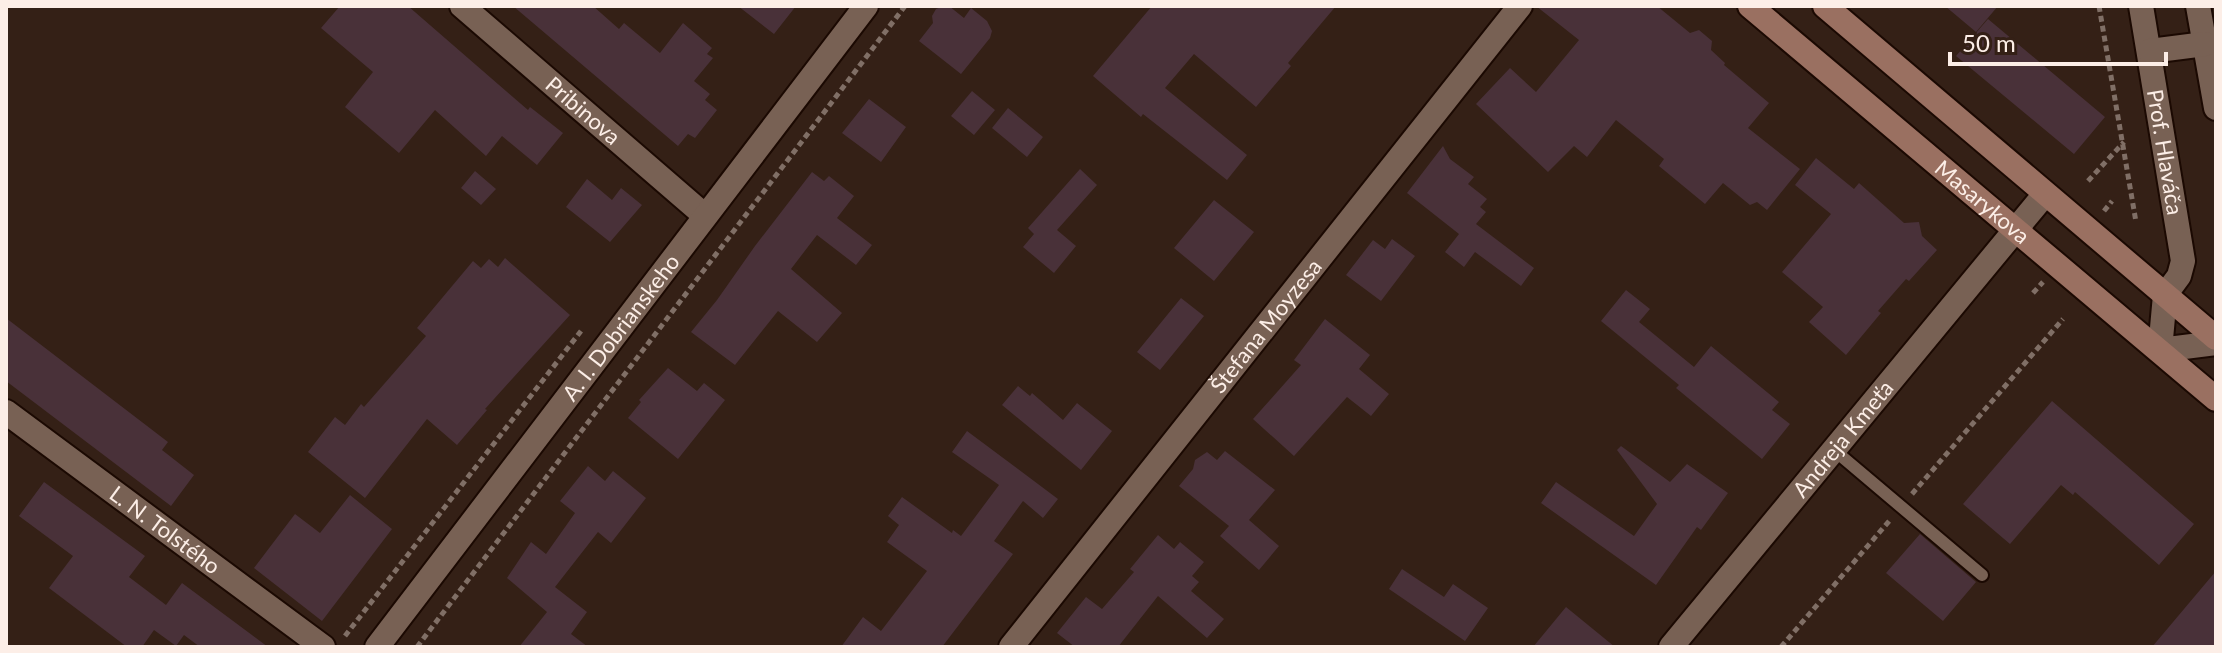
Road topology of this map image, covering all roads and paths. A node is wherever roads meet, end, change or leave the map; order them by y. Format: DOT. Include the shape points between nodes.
graph roads {
  1 [pos="462,6"];
  2 [pos="866,6"];
  3 [pos="905,6"];
  4 [pos="1520,6"];
  5 [pos="1750,6"];
  6 [pos="1825,6"];
  7 [pos="2099,6"];
  8 [pos="2141,6"];
  9 [pos="2198,6"];
  10 [pos="2205,44"];
  11 [pos="2150,51"];
  12 [pos="2216,108"];
  13 [pos="2124,142"];
  14 [pos="2088,181"];
  15 [pos="2045,194"];
  16 [pos="704,215"];
  17 [pos="2136,222"];
  18 [pos="2016,230"];
  19 [pos="2165,295"];
  20 [pos="2063,319"];
  21 [pos="588,322"];
  22 [pos="2216,341"];
  23 [pos="2160,350"];
  24 [pos="2216,399"];
  25 [pos="6,412"];
  26 [pos="1834,450"];
  27 [pos="1900,508"];
  28 [pos="1982,575"];
  29 [pos="333,642"];
  30 [pos="377,647"];
  31 [pos="417,647"];
  32 [pos="1011,647"];
  33 [pos="1671,647"];
  34 [pos="1781,647"];
  1 -- 16 [label="street, Pribinova"];
  2 -- 16 [label="street, A. I. Dobrianskeho"];
  3 -- 31 [label="path"];
  4 -- 32 [label="street, Štefana Moyzesa"];
  5 -- 18 [label="main road, Masarykova"];
  6 -- 15 [label="main road, Masarykova"];
  7 -- 13 [label="path"];
  8 -- 11 [label="street, Prof. Hlaváča"];
  9 -- 10 [label="street"];
  10 -- 11 [label="street"];
  10 -- 12 [label="street"];
  11 -- 19 [label="street, Prof. Hlaváča" via="2183,261"];
  13 -- 14 [label="path"];
  13 -- 17 [label="path"];
  15 -- 18 [label="street, Andreja Kmeťa"];
  15 -- 19 [label="main road, Masarykova"];
  16 -- 30 [label="street, A. I. Dobrianskeho"];
  18 -- 23 [label="main road, Masarykova"];
  18 -- 26 [label="street, Andreja Kmeťa"];
  19 -- 22 [label="main road, Masarykova"];
  19 -- 23 [label="street"];
  20 -- 27 [label="path"];
  21 -- 29 [label="path"];
  22 -- 23 [label="street"];
  23 -- 24 [label="main road, Masarykova"];
  25 -- 29 [label="street, L. N. Tolstého"];
  26 -- 27 [label="lane"];
  26 -- 33 [label="street, Andreja Kmeťa"];
  27 -- 28 [label="lane"];
  27 -- 34 [label="path"];
}
